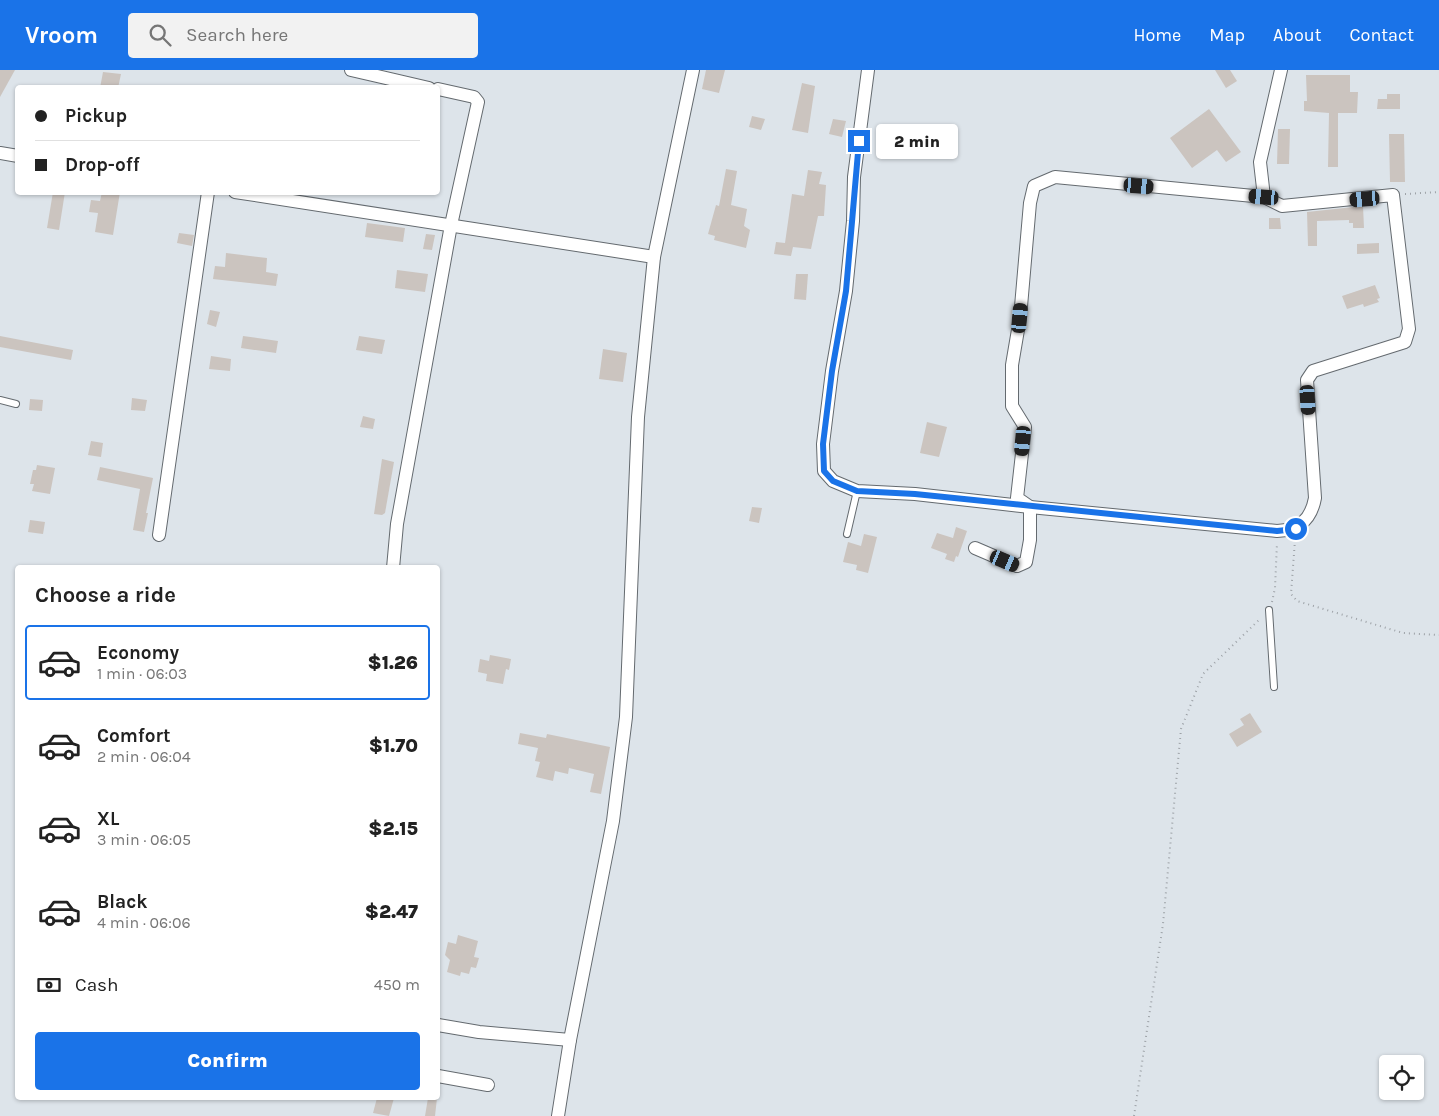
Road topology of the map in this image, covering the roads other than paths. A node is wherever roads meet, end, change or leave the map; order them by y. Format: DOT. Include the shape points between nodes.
graph roads {
  1 [pos="352,70"];
  2 [pos="693,70"];
  3 [pos="868,70"];
  4 [pos="1281,70"];
  5 [pos="416,85"];
  6 [pos="440,89"];
  7 [pos="0,153"];
  8 [pos="15,156"];
  9 [pos="208,195"];
  10 [pos="256,195"];
  11 [pos="1264,197"];
  12 [pos="451,224"];
  13 [pos="654,257"];
  14 [pos="0,400"];
  15 [pos="16,404"];
  16 [pos="857,491"];
  17 [pos="1030,507"];
  18 [pos="847,534"];
  19 [pos="158,535"];
  20 [pos="975,548"];
  21 [pos="393,565"];
  22 [pos="1269,610"];
  23 [pos="1274,687"];
  24 [pos="440,1026"];
  25 [pos="570,1040"];
  26 [pos="440,1076"];
  27 [pos="488,1085"];
  28 [pos="558,1116"];
  1 -- 5 [label="street"];
  2 -- 13 [label="street"];
  3 -- 16 [label="street" via="854,177 846,291 823,444 824,471 833,481"];
  4 -- 11 [label="street" via="1260,162"];
  6 -- 12 [label="street" via="474,97 478,102"];
  7 -- 8 [label="street"];
  9 -- 19 [label="street"];
  10 -- 12 [label="street"];
  11 -- 17 [label="street" via="1054,178 1034,186 1012,365 1012,406 1025,426 1017,498"];
  11 -- 17 [label="street" via="1282,206 1393,195 1409,329 1405,342 1309,375 1314,498 1312,510 1303,524 1296,529 1277,531"];
  12 -- 13 [label="street"];
  12 -- 21 [label="street" via="397,524"];
  13 -- 25 [label="street" via="638,417 626,717 613,821"];
  14 -- 15 [label="lane"];
  16 -- 17 [label="street"];
  16 -- 18 [label="lane"];
  17 -- 20 [label="street" via="1026,562 1017,566"];
  22 -- 23 [label="lane"];
  24 -- 25 [label="street"];
  25 -- 28 [label="street"];
  26 -- 27 [label="street"];
}
